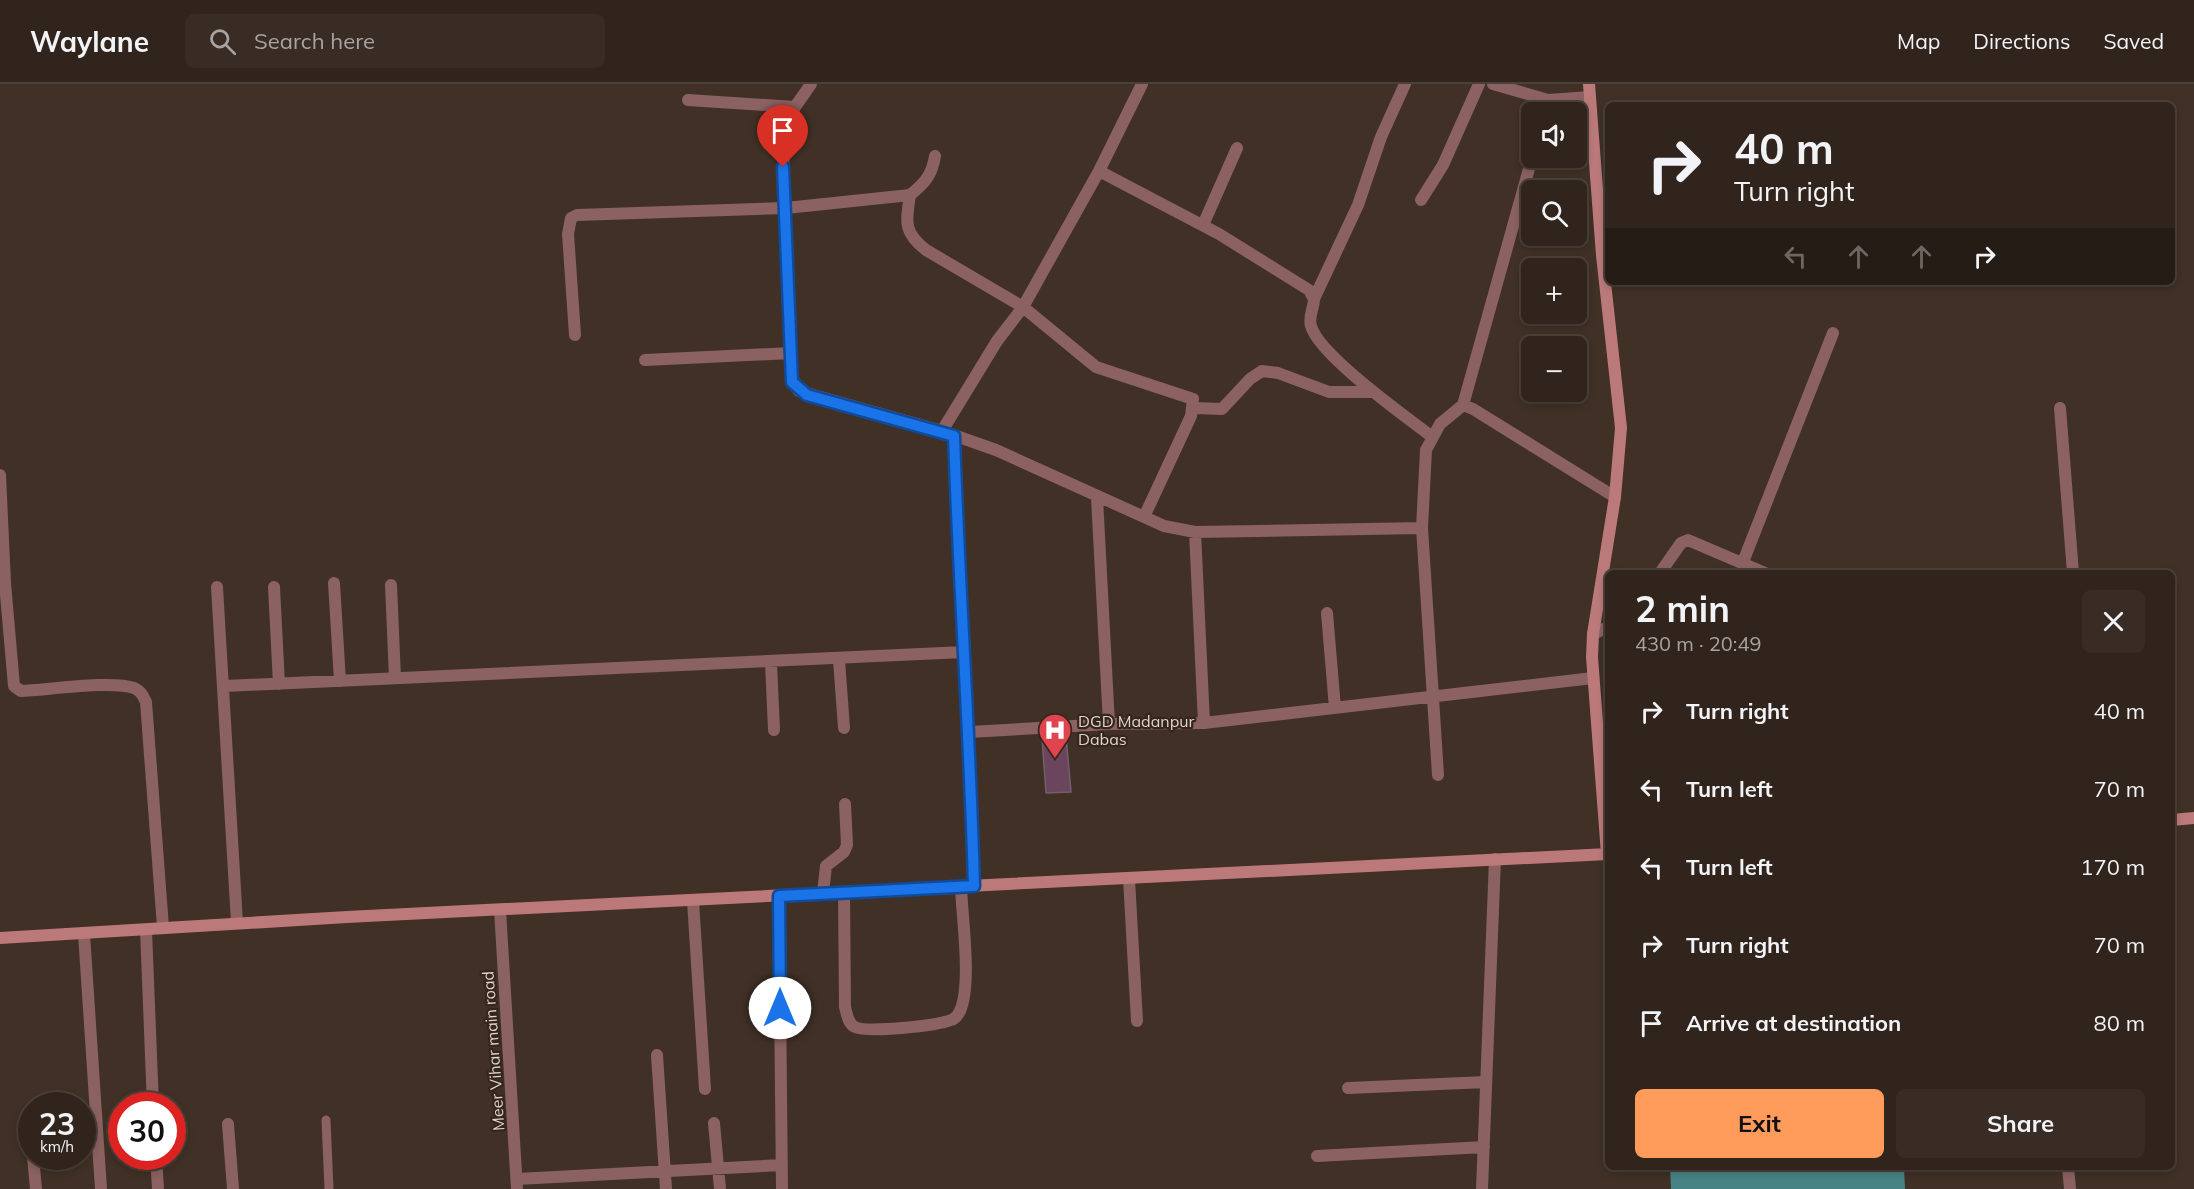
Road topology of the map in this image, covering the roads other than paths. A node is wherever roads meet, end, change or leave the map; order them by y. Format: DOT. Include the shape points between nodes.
graph roads {
  1 [pos="811,84"];
  2 [pos="1142,84"];
  3 [pos="1405,84"];
  4 [pos="1479,84"];
  5 [pos="1493,84"];
  6 [pos="1589,84"];
  7 [pos="1590,97"];
  8 [pos="688,100"];
  9 [pos="1536,102"];
  10 [pos="1566,102"];
  11 [pos="795,107"];
  12 [pos="1237,148"];
  13 [pos="935,156"];
  14 [pos="1529,168"];
  15 [pos="1099,171"];
  16 [pos="910,195"];
  17 [pos="1421,200"];
  18 [pos="786,208"];
  19 [pos="1203,225"];
  20 [pos="1605,255"];
  21 [pos="1608,285"];
  22 [pos="1314,299"];
  23 [pos="1023,307"];
  24 [pos="1833,333"];
  25 [pos="576,335"];
  26 [pos="790,353"];
  27 [pos="645,360"];
  28 [pos="1373,392"];
  29 [pos="1463,405"];
  30 [pos="1193,408"];
  31 [pos="2060,408"];
  32 [pos="948,434"];
  33 [pos="1431,436"];
  34 [pos="0,475"];
  35 [pos="1097,498"];
  36 [pos="1616,498"];
  37 [pos="1144,518"];
  38 [pos="2,519"];
  39 [pos="1422,528"];
  40 [pos="1195,532"];
  41 [pos="1743,562"];
  42 [pos="1662,570"];
  43 [pos="1759,570"];
  44 [pos="2073,570"];
  45 [pos="2,583"];
  46 [pos="334,583"];
  47 [pos="391,585"];
  48 [pos="217,587"];
  49 [pos="273,587"];
  50 [pos="1327,613"];
  51 [pos="1605,628"];
  52 [pos="1593,634"];
  53 [pos="964,652"];
  54 [pos="839,660"];
  55 [pos="771,663"];
  56 [pos="395,678"];
  57 [pos="1593,678"];
  58 [pos="340,681"];
  59 [pos="279,684"];
  60 [pos="225,686"];
  61 [pos="1435,697"];
  62 [pos="1335,708"];
  63 [pos="1204,723"];
  64 [pos="1109,724"];
  65 [pos="844,728"];
  66 [pos="774,730"];
  67 [pos="970,732"];
  68 [pos="1438,775"];
  69 [pos="845,804"];
  70 [pos="2194,818"];
  71 [pos="1605,819"];
  72 [pos="2175,820"];
  73 [pos="1605,854"];
  74 [pos="1495,859"];
  75 [pos="1129,879"];
  76 [pos="974,886"];
  77 [pos="961,887"];
  78 [pos="844,892"];
  79 [pos="823,893"];
  80 [pos="779,896"];
  81 [pos="693,901"];
  82 [pos="500,910"];
  83 [pos="237,923"];
  84 [pos="163,927"];
  85 [pos="146,930"];
  86 [pos="84,934"];
  87 [pos="0,938"];
  88 [pos="1137,1020"];
  89 [pos="657,1055"];
  90 [pos="1486,1082"];
  91 [pos="1348,1088"];
  92 [pos="705,1089"];
  93 [pos="152,1092"];
  94 [pos="326,1120"];
  95 [pos="228,1124"];
  96 [pos="714,1124"];
  97 [pos="1484,1147"];
  98 [pos="1317,1156"];
  99 [pos="781,1165"];
  100 [pos="719,1169"];
  101 [pos="34,1170"];
  102 [pos="157,1170"];
  103 [pos="2068,1170"];
  104 [pos="664,1171"];
  105 [pos="517,1184"];
  106 [pos="36,1189"];
  107 [pos="101,1189"];
  108 [pos="158,1189"];
  109 [pos="233,1189"];
  110 [pos="329,1189"];
  111 [pos="666,1189"];
  112 [pos="720,1189"];
  113 [pos="782,1189"];
  114 [pos="1482,1189"];
  115 [pos="2070,1189"];
  1 -- 11 [label="street"];
  2 -- 15 [label="street"];
  3 -- 22 [label="street" via="1381,137 1358,205"];
  4 -- 17 [label="street" via="1443,165"];
  5 -- 9 [label="street"];
  6 -- 7 [label="main road"];
  7 -- 10 [label="street"];
  7 -- 20 [label="main road"];
  8 -- 11 [label="street"];
  11 -- 18 [label="street" via="786,132"];
  12 -- 19 [label="street"];
  13 -- 16 [label="street" via="926,183"];
  14 -- 29 [label="street"];
  15 -- 19 [label="street"];
  15 -- 23 [label="street"];
  16 -- 18 [label="street"];
  16 -- 23 [label="street" via="908,228 912,239"];
  18 -- 25 [label="street" via="571,218 568,234"];
  18 -- 26 [label="street"];
  19 -- 22 [label="street" via="1301,284"];
  21 -- 36 [label="main road" via="1621,428"];
  22 -- 28 [label="street" via="1311,328"];
  23 -- 30 [label="street" via="1096,367 1186,395 1192,399"];
  23 -- 32 [label="street" via="997,340"];
  24 -- 41 [label="street"];
  26 -- 27 [label="street"];
  26 -- 32 [label="street" via="792,382 807,395"];
  28 -- 30 [label="street" via="1329,392 1263,371 1222,409"];
  28 -- 33 [label="street"];
  29 -- 33 [label="street"];
  29 -- 36 [label="street"];
  30 -- 37 [label="street"];
  31 -- 44 [label="street"];
  32 -- 35 [label="street" via="996,450"];
  32 -- 53 [label="street"];
  33 -- 39 [label="street" via="1426,450"];
  34 -- 38 [label="street"];
  35 -- 37 [label="street"];
  35 -- 64 [label="street"];
  36 -- 52 [label="main road"];
  37 -- 40 [label="street"];
  38 -- 45 [label="street"];
  39 -- 40 [label="street"];
  39 -- 61 [label="street"];
  40 -- 63 [label="street"];
  41 -- 42 [label="street" via="1688,540 1680,543"];
  41 -- 43 [label="street"];
  45 -- 84 [label="street" via="16,689 103,686 134,688 142,693 146,702"];
  46 -- 58 [label="street"];
  47 -- 56 [label="street"];
  48 -- 60 [label="street"];
  49 -- 59 [label="street"];
  50 -- 62 [label="street"];
  51 -- 52 [label="street"];
  52 -- 57 [label="main road"];
  53 -- 54 [label="street"];
  53 -- 67 [label="street"];
  54 -- 55 [label="street"];
  54 -- 65 [label="street"];
  55 -- 56 [label="street"];
  55 -- 66 [label="street"];
  56 -- 58 [label="street"];
  57 -- 61 [label="street"];
  57 -- 71 [label="main road"];
  58 -- 59 [label="street"];
  59 -- 60 [label="street"];
  60 -- 83 [label="street"];
  61 -- 62 [label="street"];
  61 -- 68 [label="street"];
  62 -- 63 [label="street"];
  63 -- 64 [label="street"];
  64 -- 67 [label="street"];
  67 -- 76 [label="street"];
  69 -- 79 [label="street" via="847,845 826,866"];
  70 -- 72 [label="main road"];
  73 -- 74 [label="main road"];
  74 -- 75 [label="main road"];
  74 -- 90 [label="street"];
  75 -- 76 [label="main road"];
  75 -- 88 [label="street"];
  76 -- 77 [label="main road"];
  77 -- 78 [label="main road"];
  77 -- 78 [label="street" via="965,994 959,1013 953,1020 925,1026 883,1029 856,1028 845,1007"];
  78 -- 79 [label="main road"];
  79 -- 80 [label="main road"];
  80 -- 81 [label="main road"];
  80 -- 99 [label="street"];
  81 -- 82 [label="main road"];
  81 -- 92 [label="street"];
  82 -- 83 [label="main road"];
  82 -- 105 [label="street, Meer Vihar main road"];
  83 -- 84 [label="main road"];
  84 -- 85 [label="main road"];
  85 -- 86 [label="main road"];
  85 -- 93 [label="street"];
  86 -- 87 [label="main road"];
  86 -- 107 [label="street"];
  89 -- 104 [label="street"];
  90 -- 91 [label="street"];
  90 -- 97 [label="street"];
  94 -- 110 [label="lane"];
  95 -- 109 [label="street"];
  96 -- 100 [label="street"];
  97 -- 98 [label="street"];
  97 -- 114 [label="street"];
  99 -- 100 [label="street"];
  99 -- 113 [label="street"];
  100 -- 104 [label="street"];
  100 -- 112 [label="street"];
  101 -- 106 [label="street"];
  102 -- 108 [label="street"];
  103 -- 115 [label="street"];
  104 -- 105 [label="street"];
  104 -- 111 [label="street"];
}
